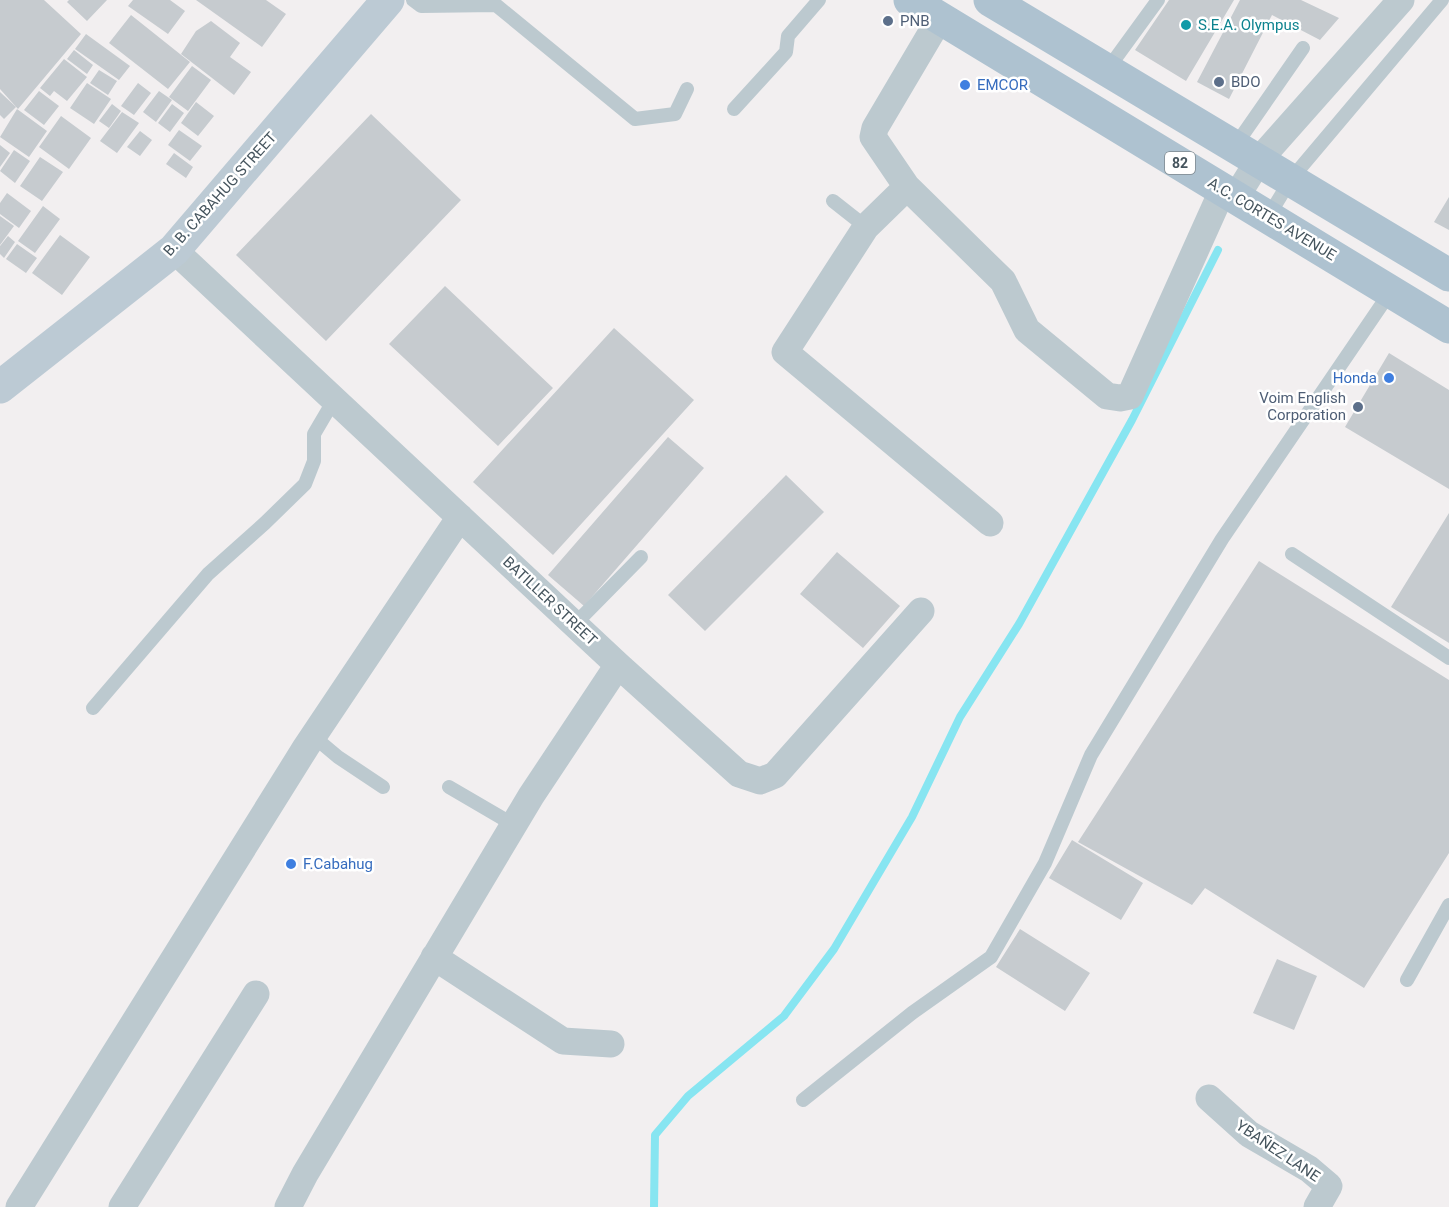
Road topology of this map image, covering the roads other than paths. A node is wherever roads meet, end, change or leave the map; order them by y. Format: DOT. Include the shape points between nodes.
graph roads {
  1 [pos="388,0"];
  2 [pos="414,0"];
  3 [pos="819,0"];
  4 [pos="910,0"];
  5 [pos="990,0"];
  6 [pos="1158,0"];
  7 [pos="1401,0"];
  8 [pos="1442,0"];
  9 [pos="939,18"];
  10 [pos="1303,48"];
  11 [pos="1107,70"];
  12 [pos="687,90"];
  13 [pos="734,109"];
  14 [pos="1247,153"];
  15 [pos="1291,179"];
  16 [pos="907,187"];
  17 [pos="1230,193"];
  18 [pos="833,201"];
  19 [pos="1268,217"];
  20 [pos="866,227"];
  21 [pos="174,250"];
  22 [pos="1449,275"];
  23 [pos="1391,291"];
  24 [pos="1449,327"];
  25 [pos="0,387"];
  26 [pos="334,400"];
  27 [pos="460,517"];
  28 [pos="990,523"];
  29 [pos="1292,554"];
  30 [pos="641,557"];
  31 [pos="921,611"];
  32 [pos="575,624"];
  33 [pos="1449,658"];
  34 [pos="618,664"];
  35 [pos="93,708"];
  36 [pos="313,736"];
  37 [pos="383,787"];
  38 [pos="448,787"];
  39 [pos="514,825"];
  40 [pos="1449,904"];
  41 [pos="434,957"];
  42 [pos="1407,980"];
  43 [pos="256,994"];
  44 [pos="611,1044"];
  45 [pos="1209,1098"];
  46 [pos="803,1100"];
  47 [pos="19,1207"];
  48 [pos="122,1207"];
  49 [pos="288,1207"];
  50 [pos="1317,1207"];
  1 -- 21 [label="street, B. B. CABAHUG STREET"];
  2 -- 12 [label="lane" via="421,6 496,6 635,119 675,114"];
  3 -- 13 [label="lane" via="788,36 786,52"];
  4 -- 9 [label="main road, A.C. CORTES AVENUE / 82"];
  5 -- 11 [label="main road"];
  6 -- 11 [label="lane"];
  7 -- 14 [label="street"];
  8 -- 15 [label="lane"];
  9 -- 16 [label="street" via="873,137"];
  9 -- 17 [label="main road, A.C. CORTES AVENUE / 82"];
  10 -- 14 [label="lane"];
  11 -- 14 [label="main road"];
  14 -- 15 [label="main road"];
  14 -- 17 [label="street"];
  15 -- 19 [label="lane"];
  15 -- 22 [label="main road"];
  16 -- 17 [label="street" via="1003,281 1027,330 1107,396 1120,398 1130,396"];
  16 -- 20 [label="street"];
  17 -- 19 [label="main road, A.C. CORTES AVENUE / 82"];
  18 -- 20 [label="lane"];
  19 -- 23 [label="main road, A.C. CORTES AVENUE / 82"];
  20 -- 28 [label="street" via="785,352"];
  21 -- 25 [label="street, B. B. CABAHUG STREET"];
  21 -- 26 [label="street, BATILLER STREET"];
  23 -- 24 [label="main road, A.C. CORTES AVENUE / 82"];
  23 -- 46 [label="lane" via="1222,539 1091,755 1045,863 991,957 912,1013"];
  26 -- 27 [label="street, BATILLER STREET"];
  26 -- 35 [label="lane" via="314,434 314,461 305,484 208,574"];
  27 -- 32 [label="street, BATILLER STREET"];
  27 -- 36 [label="street"];
  29 -- 33 [label="lane"];
  30 -- 32 [label="lane"];
  31 -- 34 [label="street, BATILLER STREET" via="775,775 760,781 739,774"];
  32 -- 34 [label="street, BATILLER STREET"];
  34 -- 39 [label="street"];
  36 -- 37 [label="lane"];
  36 -- 47 [label="street"];
  38 -- 39 [label="lane"];
  39 -- 41 [label="street"];
  40 -- 42 [label="lane"];
  41 -- 44 [label="street" via="563,1041"];
  41 -- 49 [label="street"];
  43 -- 48 [label="street"];
  45 -- 50 [label="street, YBAÑEZ LANE" via="1249,1134 1329,1185"];
}
